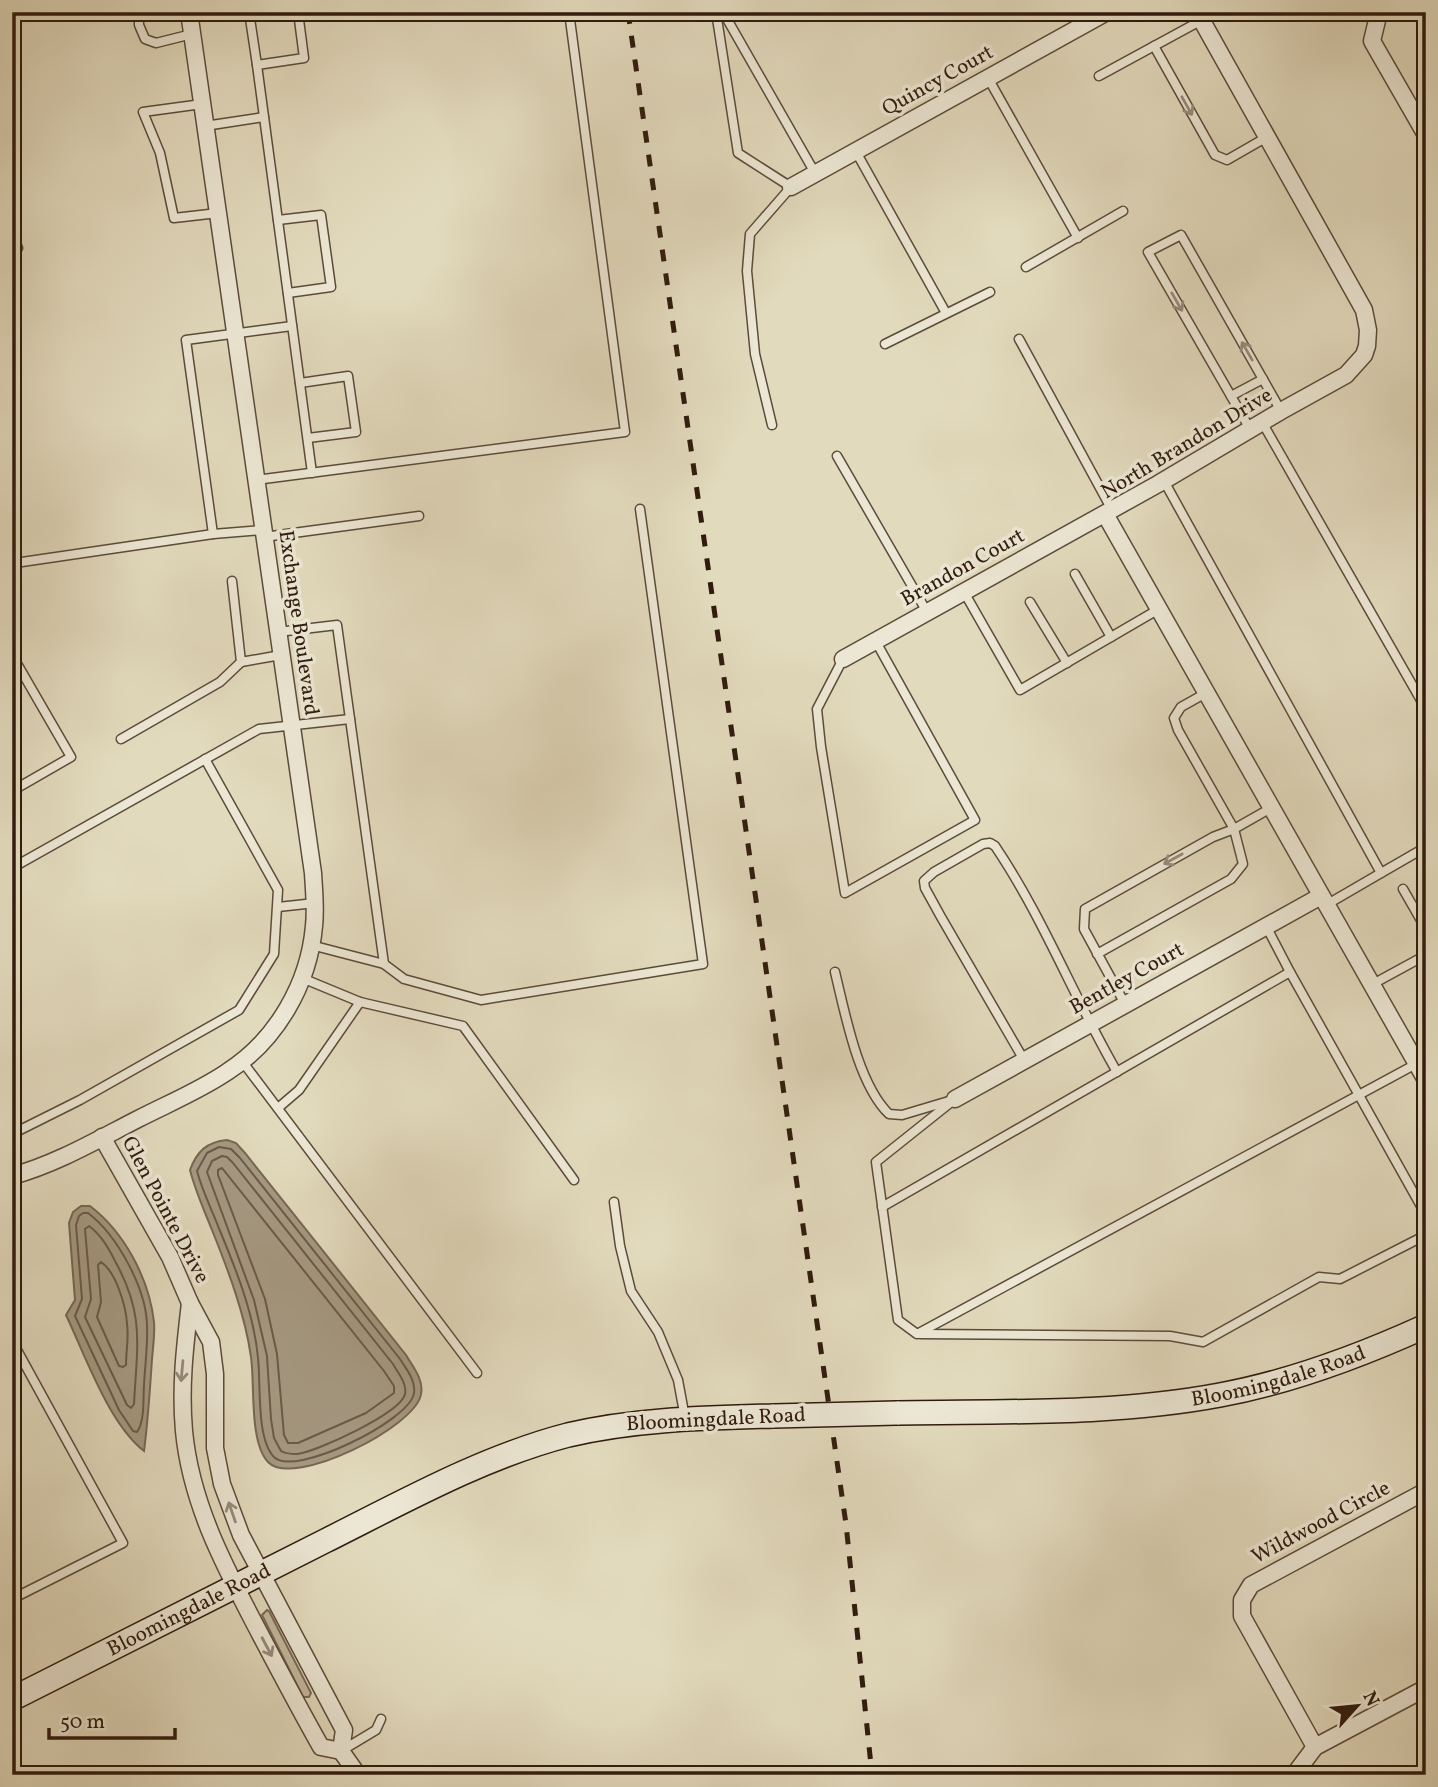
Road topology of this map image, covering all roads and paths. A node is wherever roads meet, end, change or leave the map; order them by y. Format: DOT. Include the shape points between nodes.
graph roads {
  1 [pos="139,12"];
  2 [pos="189,12"];
  3 [pos="249,12"];
  4 [pos="298,12"];
  5 [pos="569,12"];
  6 [pos="716,12"];
  7 [pos="723,12"];
  8 [pos="1107,12"];
  9 [pos="1379,12"];
  10 [pos="1199,16"];
  11 [pos="192,34"];
  12 [pos="1154,46"];
  13 [pos="257,65"];
  14 [pos="1099,76"];
  15 [pos="988,78"];
  16 [pos="202,104"];
  17 [pos="264,117"];
  18 [pos="205,125"];
  19 [pos="1426,135"];
  20 [pos="1267,137"];
  21 [pos="855,150"];
  22 [pos="815,173"];
  23 [pos="791,187"];
  24 [pos="1124,211"];
  25 [pos="218,214"];
  26 [pos="278,220"];
  27 [pos="12,236"];
  28 [pos="1078,238"];
  29 [pos="18,247"];
  30 [pos="1026,267"];
  31 [pos="990,292"];
  32 [pos="288,293"];
  33 [pos="946,313"];
  34 [pos="292,326"];
  35 [pos="235,334"];
  36 [pos="1019,340"];
  37 [pos="886,344"];
  38 [pos="1263,379"];
  39 [pos="300,383"];
  40 [pos="1231,396"];
  41 [pos="1281,411"];
  42 [pos="772,425"];
  43 [pos="1256,426"];
  44 [pos="308,438"];
  45 [pos="837,456"];
  46 [pos="312,473"];
  47 [pos="256,480"];
  48 [pos="1164,481"];
  49 [pos="640,509"];
  50 [pos="1108,512"];
  51 [pos="419,516"];
  52 [pos="264,533"];
  53 [pos="213,534"];
  54 [pos="12,560"];
  55 [pos="1075,574"];
  56 [pos="232,581"];
  57 [pos="964,591"];
  58 [pos="1030,602"];
  59 [pos="1158,609"];
  60 [pos="927,612"];
  61 [pos="278,632"];
  62 [pos="1111,637"];
  63 [pos="875,640"];
  64 [pos="12,655"];
  65 [pos="281,655"];
  66 [pos="843,659"];
  67 [pos="241,662"];
  68 [pos="1067,663"];
  69 [pos="1206,693"];
  70 [pos="1426,709"];
  71 [pos="350,719"];
  72 [pos="291,724"];
  73 [pos="121,739"];
  74 [pos="205,759"];
  75 [pos="12,791"];
  76 [pos="1271,808"];
  77 [pos="1234,829"];
  78 [pos="1426,847"];
  79 [pos="12,868"];
  80 [pos="1381,873"];
  81 [pos="1403,889"];
  82 [pos="1323,900"];
  83 [pos="315,903"];
  84 [pos="278,906"];
  85 [pos="1266,926"];
  86 [pos="1426,929"];
  87 [pos="311,945"];
  88 [pos="1097,954"];
  89 [pos="1426,955"];
  90 [pos="384,964"];
  91 [pos="835,972"];
  92 [pos="1290,972"];
  93 [pos="302,978"];
  94 [pos="1371,985"];
  95 [pos="360,1002"];
  96 [pos="1125,1004"];
  97 [pos="1089,1024"];
  98 [pos="242,1060"];
  99 [pos="1024,1060"];
  100 [pos="1118,1072"];
  101 [pos="1422,1072"];
  102 [pos="1357,1096"];
  103 [pos="955,1099"];
  104 [pos="278,1108"];
  105 [pos="12,1134"];
  106 [pos="102,1137"];
  107 [pos="12,1176"];
  108 [pos="574,1180"];
  109 [pos="614,1202"];
  110 [pos="882,1207"];
  111 [pos="1426,1215"];
  112 [pos="1426,1235"];
  113 [pos="190,1303"];
  114 [pos="1426,1326"];
  115 [pos="917,1334"];
  116 [pos="12,1342"];
  117 [pos="477,1373"];
  118 [pos="685,1418"];
  119 [pos="1426,1491"];
  120 [pos="261,1574"];
  121 [pos="235,1587"];
  122 [pos="12,1599"];
  123 [pos="1426,1688"];
  124 [pos="12,1699"];
  125 [pos="328,1700"];
  126 [pos="302,1712"];
  127 [pos="382,1719"];
  128 [pos="1315,1747"];
  129 [pos="341,1751"];
  130 [pos="358,1775"];
  131 [pos="1294,1775"];
  1 -- 11 [label="lane" via="145,39 156,43"];
  2 -- 11 [label="street, Exchange Boulevard"];
  3 -- 13 [label="lane"];
  4 -- 13 [label="lane" via="304,58"];
  5 -- 46 [label="lane" via="625,432"];
  6 -- 23 [label="lane" via="738,153"];
  7 -- 22 [label="lane"];
  8 -- 15 [label="street, Quincy Court"];
  9 -- 19 [label="street" via="1373,41"];
  10 -- 12 [label="lane"];
  10 -- 20 [label="street, North Brandon Drive"];
  11 -- 16 [label="street, Exchange Boulevard"];
  12 -- 14 [label="lane"];
  12 -- 20 [label="lane, one-way" via="1215,155 1227,160"];
  13 -- 17 [label="lane"];
  15 -- 21 [label="street, Quincy Court"];
  15 -- 28 [label="lane"];
  16 -- 18 [label="street, Exchange Boulevard"];
  16 -- 25 [label="lane" via="143,112 160,153 174,218"];
  17 -- 18 [label="lane"];
  17 -- 26 [label="lane"];
  18 -- 25 [label="street, Exchange Boulevard"];
  20 -- 41 [label="street, North Brandon Drive" via="1364,310 1368,330 1364,355 1346,375"];
  21 -- 22 [label="street, Quincy Court"];
  21 -- 33 [label="lane"];
  22 -- 23 [label="street, Quincy Court"];
  23 -- 42 [label="lane" via="750,234 747,271 755,354"];
  24 -- 28 [label="lane"];
  25 -- 35 [label="street, Exchange Boulevard"];
  26 -- 32 [label="lane"];
  26 -- 32 [label="lane" via="321,215 331,287"];
  27 -- 29 [label="lane"];
  28 -- 30 [label="lane"];
  31 -- 33 [label="lane"];
  32 -- 34 [label="lane"];
  33 -- 37 [label="lane"];
  34 -- 35 [label="lane"];
  34 -- 39 [label="lane"];
  35 -- 47 [label="street, Exchange Boulevard"];
  35 -- 53 [label="lane" via="186,340"];
  36 -- 50 [label="lane"];
  38 -- 40 [label="lane"];
  38 -- 40 [label="lane, one-way" via="1181,235 1148,252"];
  38 -- 41 [label="lane"];
  39 -- 44 [label="lane"];
  39 -- 44 [label="lane" via="348,376 356,432"];
  40 -- 43 [label="lane"];
  41 -- 43 [label="street, North Brandon Drive"];
  43 -- 48 [label="street, North Brandon Drive"];
  43 -- 70 [label="lane"];
  44 -- 46 [label="lane"];
  45 -- 60 [label="lane"];
  46 -- 47 [label="lane"];
  47 -- 52 [label="street, Exchange Boulevard"];
  48 -- 50 [label="street, North Brandon Drive"];
  48 -- 80 [label="lane"];
  49 -- 90 [label="lane" via="703,964 481,1000 404,979"];
  50 -- 57 [label="street, Brandon Court"];
  50 -- 59 [label="street, North Brandon Drive"];
  51 -- 52 [label="lane"];
  52 -- 53 [label="lane"];
  52 -- 61 [label="street, Exchange Boulevard"];
  53 -- 54 [label="lane"];
  55 -- 62 [label="lane"];
  56 -- 67 [label="lane"];
  57 -- 60 [label="street, Brandon Court"];
  57 -- 68 [label="lane" via="1020,690"];
  58 -- 68 [label="lane"];
  59 -- 62 [label="lane"];
  59 -- 69 [label="street, North Brandon Drive"];
  60 -- 63 [label="street, Brandon Court"];
  61 -- 65 [label="street, Exchange Boulevard"];
  61 -- 71 [label="lane" via="337,625"];
  62 -- 68 [label="lane"];
  63 -- 66 [label="street, Brandon Court"];
  63 -- 66 [label="lane" via="975,820 845,893 817,709"];
  64 -- 75 [label="lane" via="71,757"];
  65 -- 67 [label="lane"];
  65 -- 72 [label="street, Exchange Boulevard"];
  67 -- 73 [label="lane" via="220,682"];
  69 -- 76 [label="street, North Brandon Drive"];
  69 -- 77 [label="lane" via="1181,707 1174,718"];
  71 -- 72 [label="lane"];
  71 -- 90 [label="lane"];
  72 -- 74 [label="lane" via="259,729"];
  72 -- 83 [label="street, Exchange Boulevard"];
  74 -- 79 [label="lane"];
  74 -- 84 [label="lane" via="278,890"];
  76 -- 77 [label="lane"];
  76 -- 82 [label="street, North Brandon Drive"];
  77 -- 88 [label="lane" via="1243,864 1231,879"];
  77 -- 88 [label="lane, one-way" via="1085,909 1084,929"];
  78 -- 80 [label="lane"];
  80 -- 82 [label="lane"];
  81 -- 86 [label="lane"];
  82 -- 85 [label="street, Bentley Court"];
  82 -- 94 [label="street, North Brandon Drive"];
  83 -- 84 [label="lane"];
  83 -- 87 [label="street, Exchange Boulevard"];
  84 -- 105 [label="lane" via="274,954 239,1010"];
  85 -- 92 [label="lane"];
  85 -- 96 [label="street, Bentley Court"];
  87 -- 90 [label="lane"];
  87 -- 93 [label="street, Exchange Boulevard"];
  88 -- 96 [label="lane"];
  89 -- 94 [label="lane"];
  91 -- 103 [label="lane" via="856,1055 881,1107 889,1114 902,1115"];
  92 -- 100 [label="lane"];
  92 -- 102 [label="lane"];
  93 -- 95 [label="lane"];
  93 -- 98 [label="street, Exchange Boulevard" via="280,1020"];
  94 -- 101 [label="street, North Brandon Drive"];
  95 -- 104 [label="lane" via="299,1090"];
  95 -- 108 [label="lane" via="463,1026"];
  96 -- 97 [label="street, Bentley Court"];
  97 -- 99 [label="street, Bentley Court"];
  97 -- 99 [label="lane" via="1049,939 995,846 990,842 964,855 927,877 925,888"];
  97 -- 100 [label="lane"];
  98 -- 104 [label="lane"];
  98 -- 106 [label="street, Exchange Boulevard" via="209,1083"];
  99 -- 103 [label="street, Bentley Court"];
  100 -- 110 [label="lane"];
  101 -- 102 [label="lane"];
  102 -- 111 [label="lane"];
  102 -- 115 [label="lane"];
  103 -- 110 [label="lane" via="876,1162"];
  104 -- 117 [label="lane"];
  106 -- 107 [label="street, Exchange Boulevard" via="38,1169"];
  106 -- 113 [label="street, Glen Pointe Drive" via="170,1257"];
  109 -- 118 [label="lane" via="631,1291 658,1332 678,1380"];
  110 -- 115 [label="lane" via="898,1320"];
  112 -- 115 [label="lane" via="1340,1279 1319,1277 1203,1342 1170,1336"];
  120 -- 113 [label="street, Glen Pointe Drive, one-way" via="222,1484 215,1448 211,1342"];
  113 -- 121 [label="street, Glen Pointe Drive, one-way" via="181,1378 184,1432 206,1528"];
  114 -- 118 [label="main road, Bloomingdale Road, bridge" via="1269,1384 1124,1408"];
  116 -- 122 [label="lane" via="123,1543"];
  118 -- 120 [label="main road, Bloomingdale Road" via="594,1430 509,1455"];
  119 -- 128 [label="street, Wildwood Circle" via="1251,1585 1242,1600 1242,1616"];
  120 -- 121 [label="main road, Bloomingdale Road"];
  120 -- 125 [label="street, Glen Pointe Drive"];
  121 -- 124 [label="main road, Bloomingdale Road"];
  121 -- 126 [label="street, Glen Pointe Drive, one-way"];
  123 -- 128 [label="street"];
  125 -- 126 [label="street"];
  125 -- 129 [label="street, Glen Pointe Drive" via="344,1730"];
  126 -- 129 [label="street, Glen Pointe Drive" via="321,1746"];
  127 -- 129 [label="lane" via="376,1730"];
  128 -- 131 [label="street"];
  129 -- 130 [label="street"];
}
